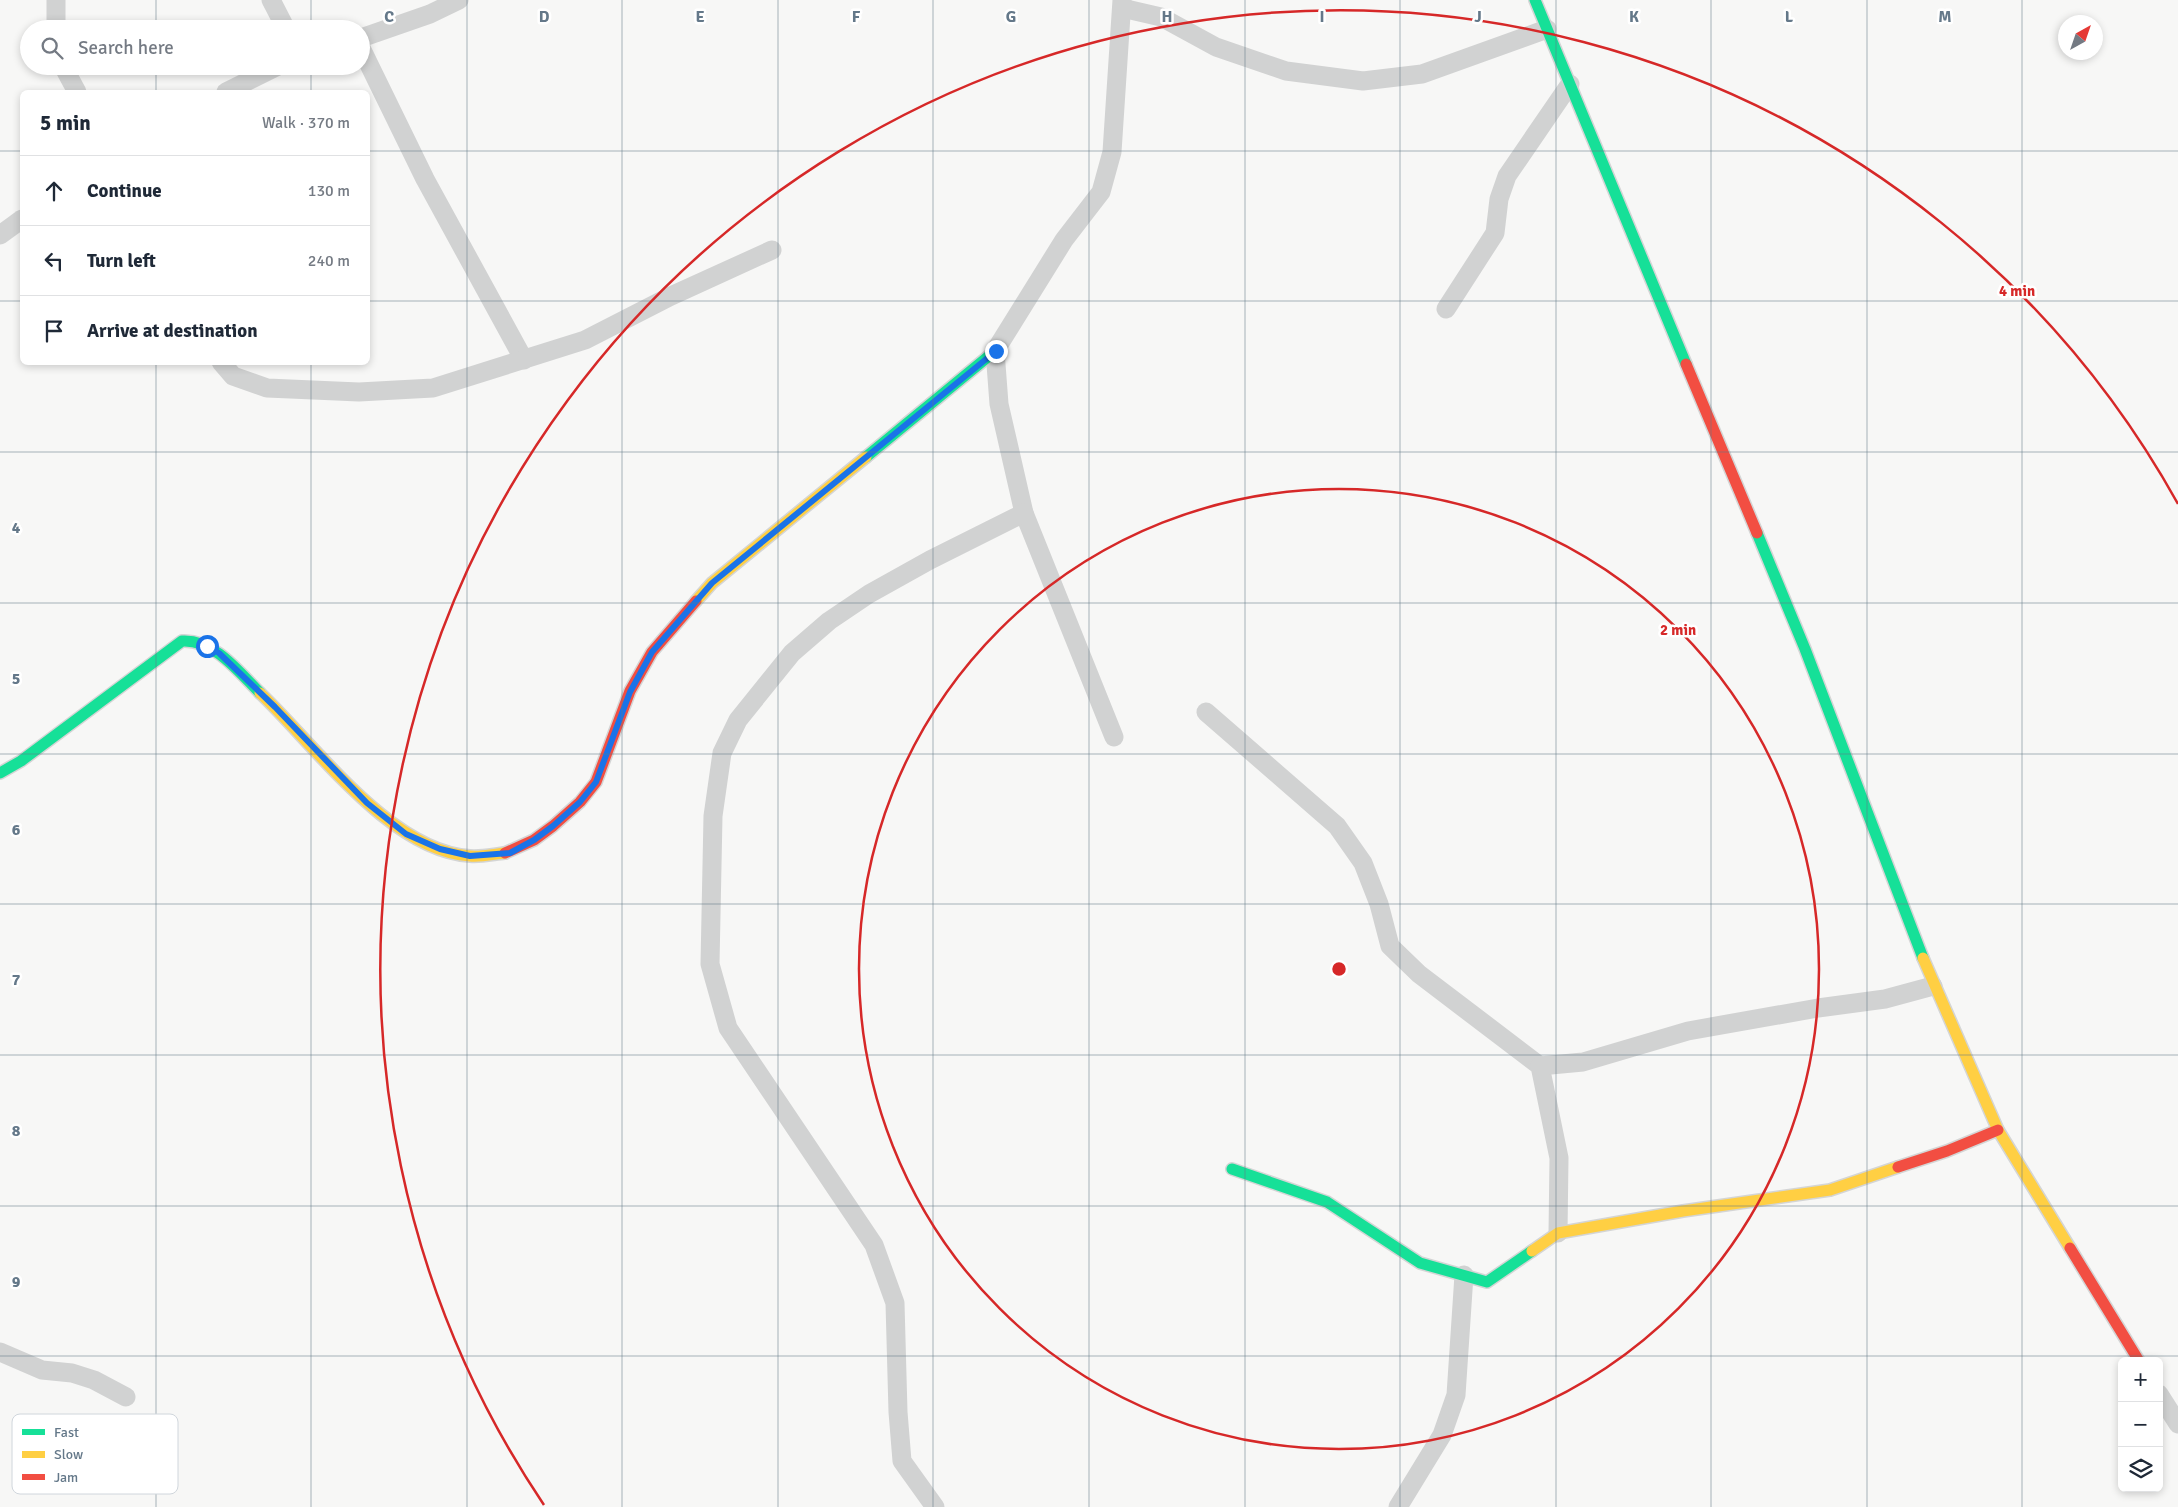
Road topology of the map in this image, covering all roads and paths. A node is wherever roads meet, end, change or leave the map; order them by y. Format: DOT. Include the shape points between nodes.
graph roads {
  1 [pos="56,0"];
  2 [pos="272,0"];
  3 [pos="459,0"];
  4 [pos="1535,0"];
  5 [pos="1122,4"];
  6 [pos="56,20"];
  7 [pos="282,20"];
  8 [pos="1547,29"];
  9 [pos="370,35"];
  10 [pos="370,66"];
  11 [pos="68,75"];
  12 [pos="260,75"];
  13 [pos="1570,84"];
  14 [pos="77,90"];
  15 [pos="230,90"];
  16 [pos="20,221"];
  17 [pos="0,235"];
  18 [pos="772,250"];
  19 [pos="1446,309"];
  20 [pos="996,351"];
  21 [pos="524,360"];
  22 [pos="224,365"];
  23 [pos="1024,513"];
  24 [pos="1206,712"];
  25 [pos="1114,737"];
  26 [pos="0,773"];
  27 [pos="1933,986"];
  28 [pos="1540,1066"];
  29 [pos="1998,1130"];
  30 [pos="1232,1169"];
  31 [pos="1558,1233"];
  32 [pos="1464,1275"];
  33 [pos="0,1352"];
  34 [pos="2137,1357"];
  35 [pos="126,1397"];
  36 [pos="2163,1400"];
  37 [pos="2178,1424"];
  38 [pos="935,1507"];
  39 [pos="1398,1507"];
  1 -- 6 [label="street"];
  2 -- 7 [label="street"];
  3 -- 9 [label="street"];
  4 -- 8 [label="street"];
  5 -- 8 [label="street" via="1161,16 1216,47 1286,71 1362,81 1422,74"];
  5 -- 20 [label="street" via="1112,152 1101,192 1064,240"];
  8 -- 13 [label="street"];
  10 -- 21 [label="street" via="425,178"];
  11 -- 14 [label="street"];
  12 -- 15 [label="street"];
  13 -- 19 [label="street" via="1507,176 1499,199 1495,232"];
  13 -- 27 [label="street" via="1805,649"];
  16 -- 17 [label="street"];
  18 -- 21 [label="street" via="585,340"];
  20 -- 23 [label="street" via="999,404"];
  20 -- 26 [label="street" via="712,583 652,652 630,692 596,782 580,802 553,826 510,853 470,856 440,849 406,834 367,803 219,653 195,640 182,641 20,762"];
  21 -- 22 [label="street" via="433,388 359,392 267,388 233,376"];
  23 -- 25 [label="street"];
  23 -- 38 [label="street" via="869,594 828,621 792,653 738,720 722,753 713,816 710,964 728,1028 874,1245 895,1303 902,1461"];
  24 -- 28 [label="street" via="1337,826 1363,863 1379,904 1390,946 1419,974"];
  27 -- 28 [label="street" via="1885,999 1688,1031 1583,1062"];
  27 -- 29 [label="street"];
  28 -- 31 [label="street" via="1559,1158"];
  29 -- 31 [label="street" via="1947,1151 1830,1190"];
  29 -- 34 [label="street"];
  30 -- 32 [label="street" via="1327,1202 1420,1263"];
  31 -- 32 [label="street" via="1487,1282"];
  32 -- 39 [label="street" via="1456,1395 1442,1435"];
  33 -- 35 [label="street" via="42,1370 80,1375"];
  36 -- 37 [label="street"];
}
